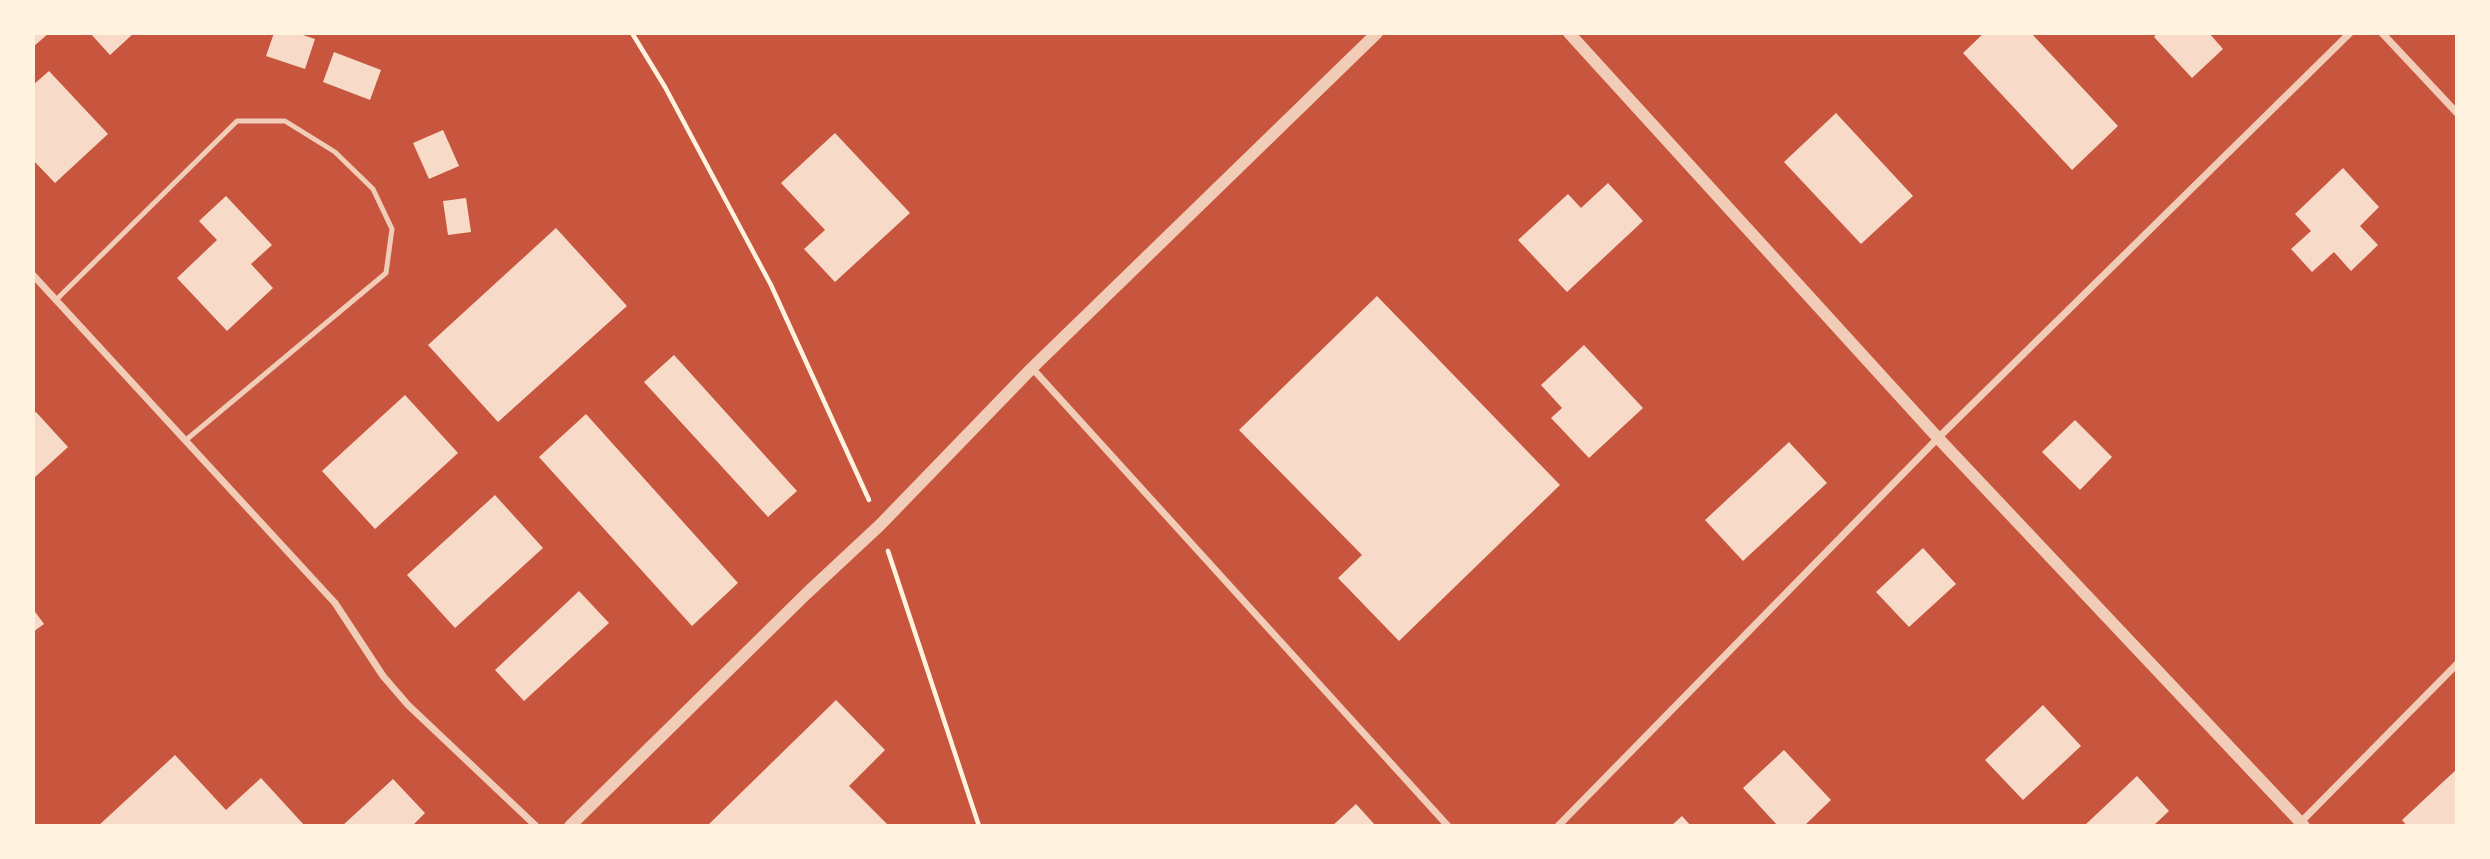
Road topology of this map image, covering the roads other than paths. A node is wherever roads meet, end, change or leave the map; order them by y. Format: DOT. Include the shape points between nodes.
graph roads {
  1 [pos="1377,33"];
  2 [pos="1569,33"];
  3 [pos="2350,33"];
  4 [pos="2382,33"];
  5 [pos="2457,113"];
  6 [pos="33,275"];
  7 [pos="56,300"];
  8 [pos="1032,368"];
  9 [pos="1938,438"];
  10 [pos="186,440"];
  11 [pos="2457,664"];
  12 [pos="2301,825"];
  13 [pos="536,826"];
  14 [pos="570,826"];
  15 [pos="1448,826"];
  16 [pos="1558,826"];
  1 -- 8 [label="street"];
  2 -- 9 [label="street"];
  3 -- 9 [label="street"];
  4 -- 5 [label="street"];
  6 -- 7 [label="street"];
  7 -- 10 [label="street"];
  7 -- 10 [label="lane" via="237,121 285,121 335,152 373,189 392,229 386,273"];
  8 -- 14 [label="street" via="880,525"];
  8 -- 15 [label="street"];
  9 -- 12 [label="street"];
  9 -- 16 [label="street"];
  10 -- 13 [label="street" via="335,603 408,705"];
  11 -- 12 [label="street"];
}
